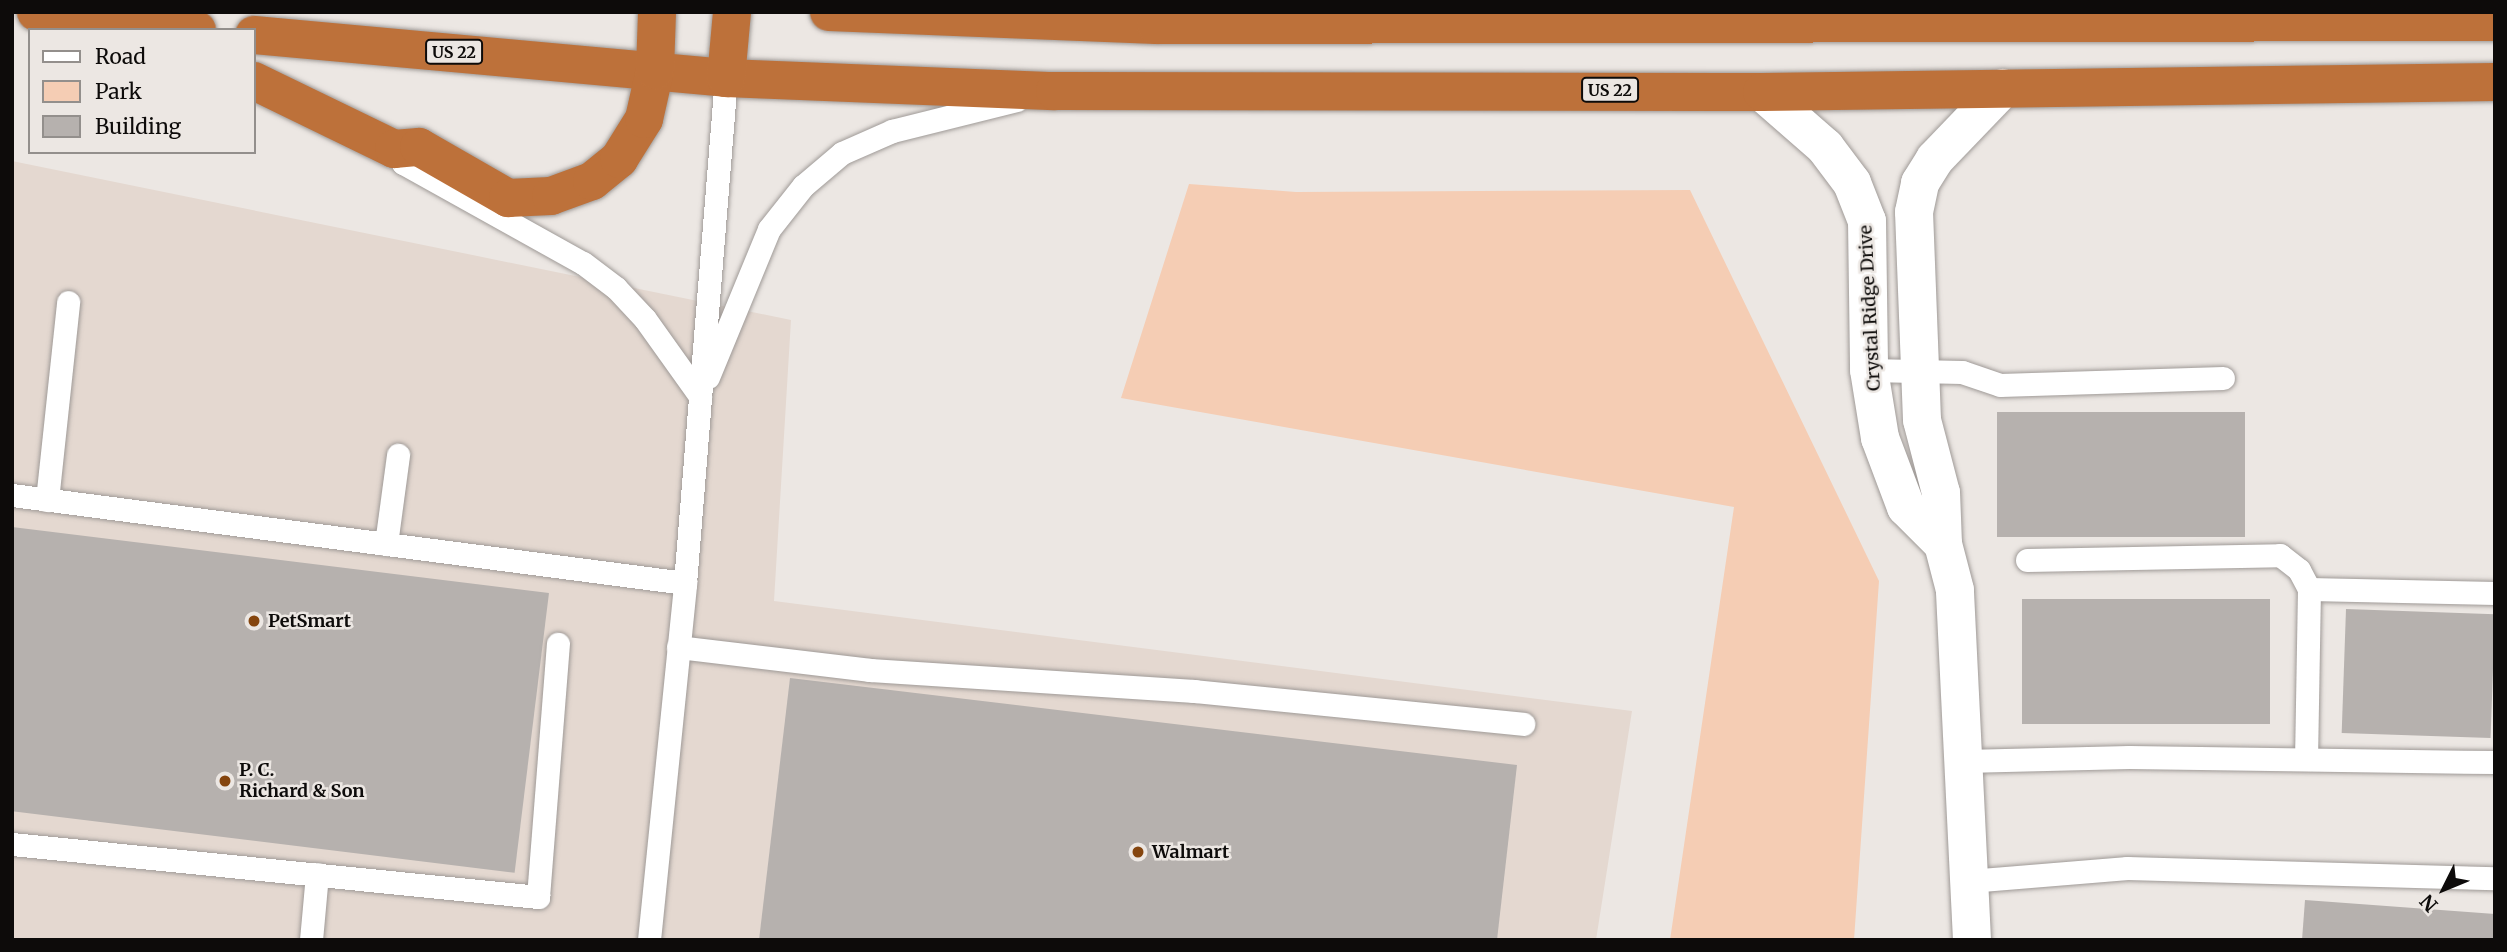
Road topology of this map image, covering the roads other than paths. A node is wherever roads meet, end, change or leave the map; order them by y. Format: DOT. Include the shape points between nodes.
graph roads {
  1 [pos="36,12"];
  2 [pos="657,12"];
  3 [pos="732,12"];
  4 [pos="829,12"];
  5 [pos="1446,12"];
  6 [pos="2495,22"];
  7 [pos="90,24"];
  8 [pos="1485,24"];
  9 [pos="162,28"];
  10 [pos="256,35"];
  11 [pos="655,70"];
  12 [pos="726,78"];
  13 [pos="256,82"];
  14 [pos="2495,82"];
  15 [pos="2003,89"];
  16 [pos="1055,91"];
  17 [pos="1762,92"];
  18 [pos="394,149"];
  19 [pos="68,303"];
  20 [pos="1869,370"];
  21 [pos="1919,371"];
  22 [pos="2223,377"];
  23 [pos="700,396"];
  24 [pos="1925,437"];
  25 [pos="1882,446"];
  26 [pos="398,455"];
  27 [pos="12,495"];
  28 [pos="47,500"];
  29 [pos="386,544"];
  30 [pos="1943,544"];
  31 [pos="2026,560"];
  32 [pos="685,583"];
  33 [pos="2309,589"];
  34 [pos="2495,593"];
  35 [pos="558,645"];
  36 [pos="678,647"];
  37 [pos="1523,723"];
  38 [pos="2306,759"];
  39 [pos="1964,761"];
  40 [pos="2495,762"];
  41 [pos="12,844"];
  42 [pos="317,874"];
  43 [pos="2495,878"];
  44 [pos="1969,880"];
  45 [pos="311,940"];
  46 [pos="649,940"];
  47 [pos="1972,940"];
  1 -- 7 [label="highway"];
  2 -- 11 [label="highway"];
  3 -- 12 [label="highway"];
  4 -- 8 [label="highway" via="1156,24"];
  5 -- 8 [label="highway"];
  6 -- 8 [label="highway"];
  7 -- 9 [label="highway"];
  10 -- 11 [label="highway, US 22"];
  11 -- 12 [label="highway, US 22"];
  11 -- 18 [label="highway" via="644,120 619,159 592,181 551,196 508,198 419,147"];
  12 -- 16 [label="highway, US 22"];
  12 -- 23 [label="lane"];
  13 -- 18 [label="highway"];
  14 -- 15 [label="highway, US 22"];
  15 -- 17 [label="highway, US 22"];
  15 -- 21 [label="street" via="1935,159 1920,183 1914,212"];
  16 -- 17 [label="highway, US 22"];
  16 -- 23 [label="lane" via="892,131 842,153 823,168 769,229"];
  17 -- 20 [label="street, Crystal Ridge Drive" via="1825,147 1852,183 1867,221"];
  18 -- 23 [label="lane" via="403,163 583,263 616,288 645,319"];
  19 -- 28 [label="lane"];
  20 -- 21 [label="lane"];
  20 -- 25 [label="street, Crystal Ridge Drive"];
  21 -- 22 [label="lane" via="1962,372 2000,385"];
  21 -- 24 [label="street"];
  23 -- 32 [label="lane"];
  24 -- 25 [label="lane"];
  24 -- 30 [label="street" via="1941,493"];
  25 -- 30 [label="street, Crystal Ridge Drive" via="1906,507"];
  26 -- 29 [label="lane"];
  27 -- 28 [label="lane"];
  28 -- 29 [label="lane"];
  29 -- 32 [label="lane"];
  30 -- 39 [label="street" via="1955,590"];
  31 -- 33 [label="lane" via="2280,555 2299,570"];
  32 -- 36 [label="lane"];
  33 -- 34 [label="lane"];
  33 -- 38 [label="lane"];
  35 -- 42 [label="lane" via="538,897"];
  36 -- 37 [label="lane" via="870,670 1194,691"];
  36 -- 46 [label="lane"];
  38 -- 39 [label="lane"];
  38 -- 40 [label="lane"];
  39 -- 44 [label="street"];
  41 -- 42 [label="lane"];
  42 -- 45 [label="lane"];
  43 -- 44 [label="lane" via="2127,868"];
  44 -- 47 [label="street"];
}
